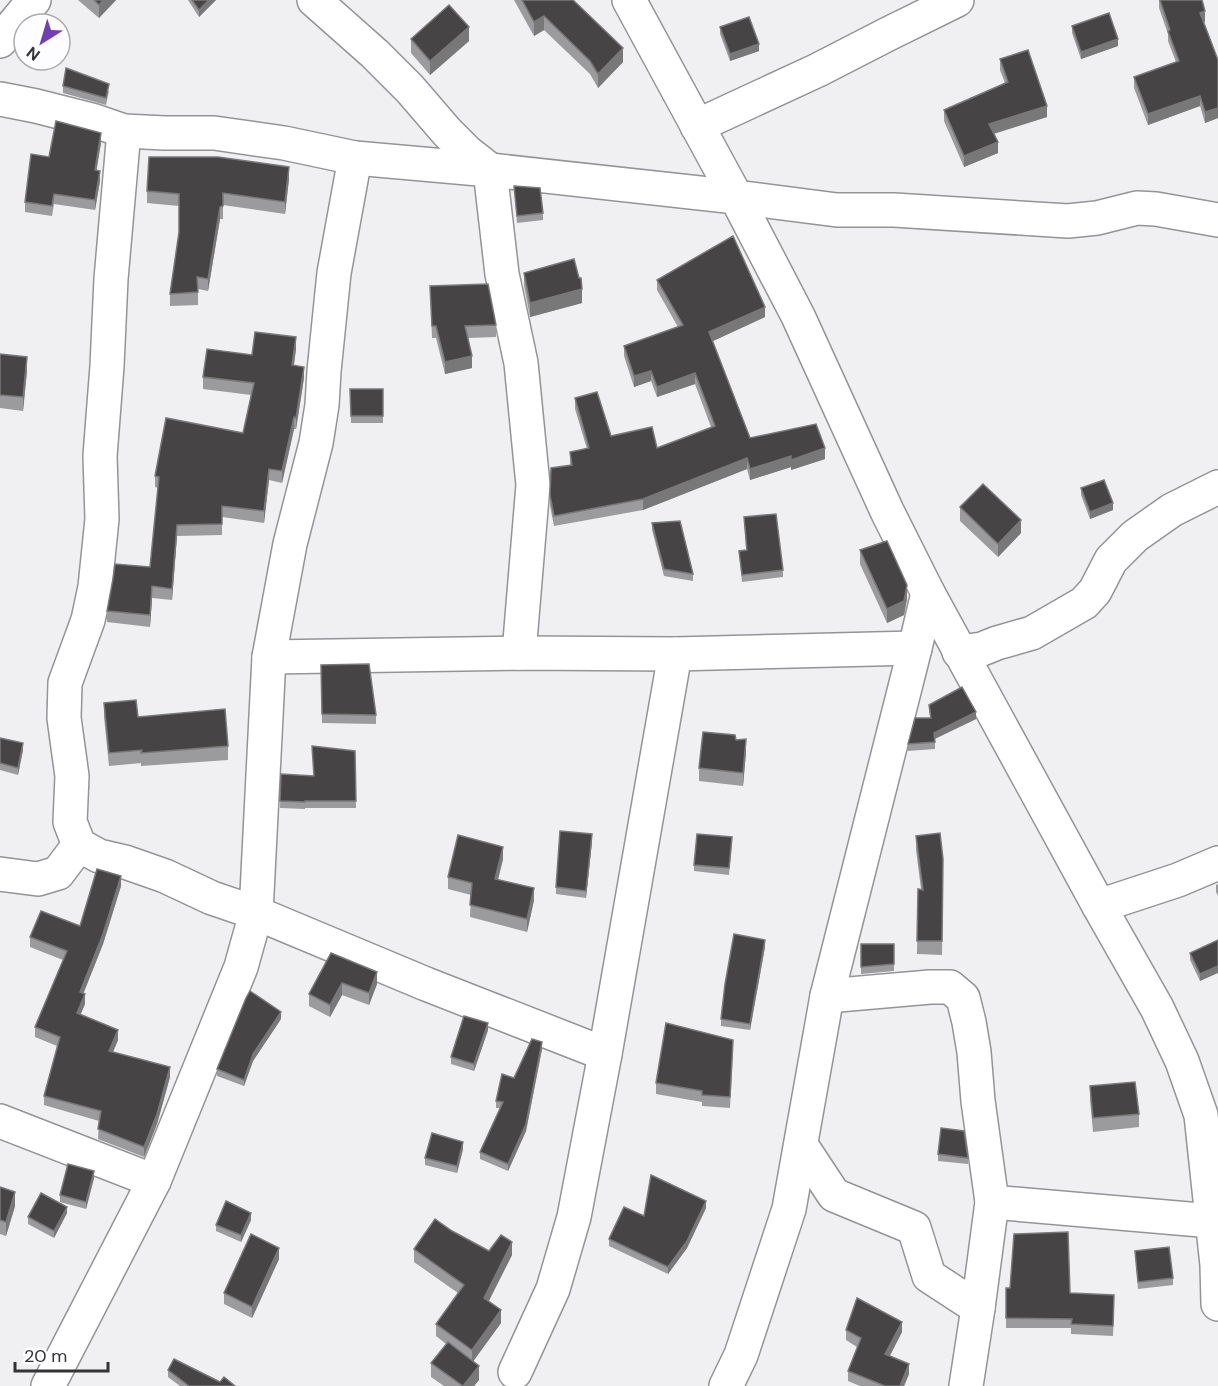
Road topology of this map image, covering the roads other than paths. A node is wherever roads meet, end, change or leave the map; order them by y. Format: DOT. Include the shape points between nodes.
graph roads {
  1 [pos="34,0"];
  2 [pos="316,0"];
  3 [pos="628,0"];
  4 [pos="957,0"];
  5 [pos="0,41"];
  6 [pos="0,99"];
  7 [pos="697,126"];
  8 [pos="124,131"];
  9 [pos="355,158"];
  10 [pos="489,170"];
  11 [pos="736,197"];
  12 [pos="1218,220"];
  13 [pos="1218,487"];
  14 [pos="928,593"];
  15 [pos="915,648"];
  16 [pos="959,652"];
  17 [pos="519,653"];
  18 [pos="675,654"];
  19 [pos="269,657"];
  20 [pos="79,845"];
  21 [pos="1218,863"];
  22 [pos="0,874"];
  23 [pos="1099,906"];
  24 [pos="256,913"];
  25 [pos="827,996"];
  26 [pos="604,1054"];
  27 [pos="1210,1112"];
  28 [pos="0,1121"];
  29 [pos="801,1144"];
  30 [pos="154,1181"];
  31 [pos="992,1202"];
  32 [pos="1212,1221"];
  33 [pos="1217,1264"];
  34 [pos="1218,1304"];
  35 [pos="978,1308"];
  36 [pos="515,1372"];
  37 [pos="48,1386"];
  38 [pos="726,1386"];
  39 [pos="966,1386"];
  1 -- 5 [label="street"];
  2 -- 10 [label="street" via="403,82 466,152"];
  3 -- 7 [label="street"];
  4 -- 7 [label="street"];
  6 -- 8 [label="street"];
  7 -- 11 [label="street"];
  8 -- 9 [label="street" via="214,133"];
  8 -- 20 [label="street" via="111,279 100,456 102,519 95,587 88,620 65,683 64,718 72,776 70,822"];
  9 -- 10 [label="street"];
  9 -- 19 [label="street" via="334,273 316,443 290,544"];
  10 -- 11 [label="street"];
  10 -- 17 [label="street" via="502,274 521,363 533,484"];
  11 -- 12 [label="street" via="837,210 1068,221 1147,208"];
  11 -- 14 [label="street" via="798,316"];
  13 -- 16 [label="street" via="1172,510 1135,536 1111,560 1084,603 1032,633"];
  14 -- 15 [label="street"];
  14 -- 16 [label="street"];
  15 -- 18 [label="street"];
  15 -- 25 [label="street"];
  16 -- 23 [label="street"];
  17 -- 18 [label="street"];
  17 -- 19 [label="street"];
  18 -- 26 [label="street"];
  19 -- 24 [label="street"];
  20 -- 22 [label="street" via="58,873 38,879"];
  20 -- 24 [label="street" via="99,856 165,876"];
  21 -- 23 [label="street"];
  23 -- 27 [label="street"];
  24 -- 26 [label="street"];
  24 -- 30 [label="street" via="241,967"];
  25 -- 29 [label="street"];
  25 -- 31 [label="street" via="950,987 963,998 975,1052"];
  26 -- 36 [label="street" via="574,1217 553,1289"];
  27 -- 32 [label="street"];
  28 -- 30 [label="street"];
  29 -- 35 [label="street" via="834,1195 914,1228 929,1276"];
  29 -- 38 [label="street" via="789,1209 741,1354"];
  30 -- 37 [label="street"];
  31 -- 32 [label="street"];
  31 -- 35 [label="street"];
  32 -- 33 [label="street"];
  33 -- 34 [label="street"];
  35 -- 39 [label="street"];
}
